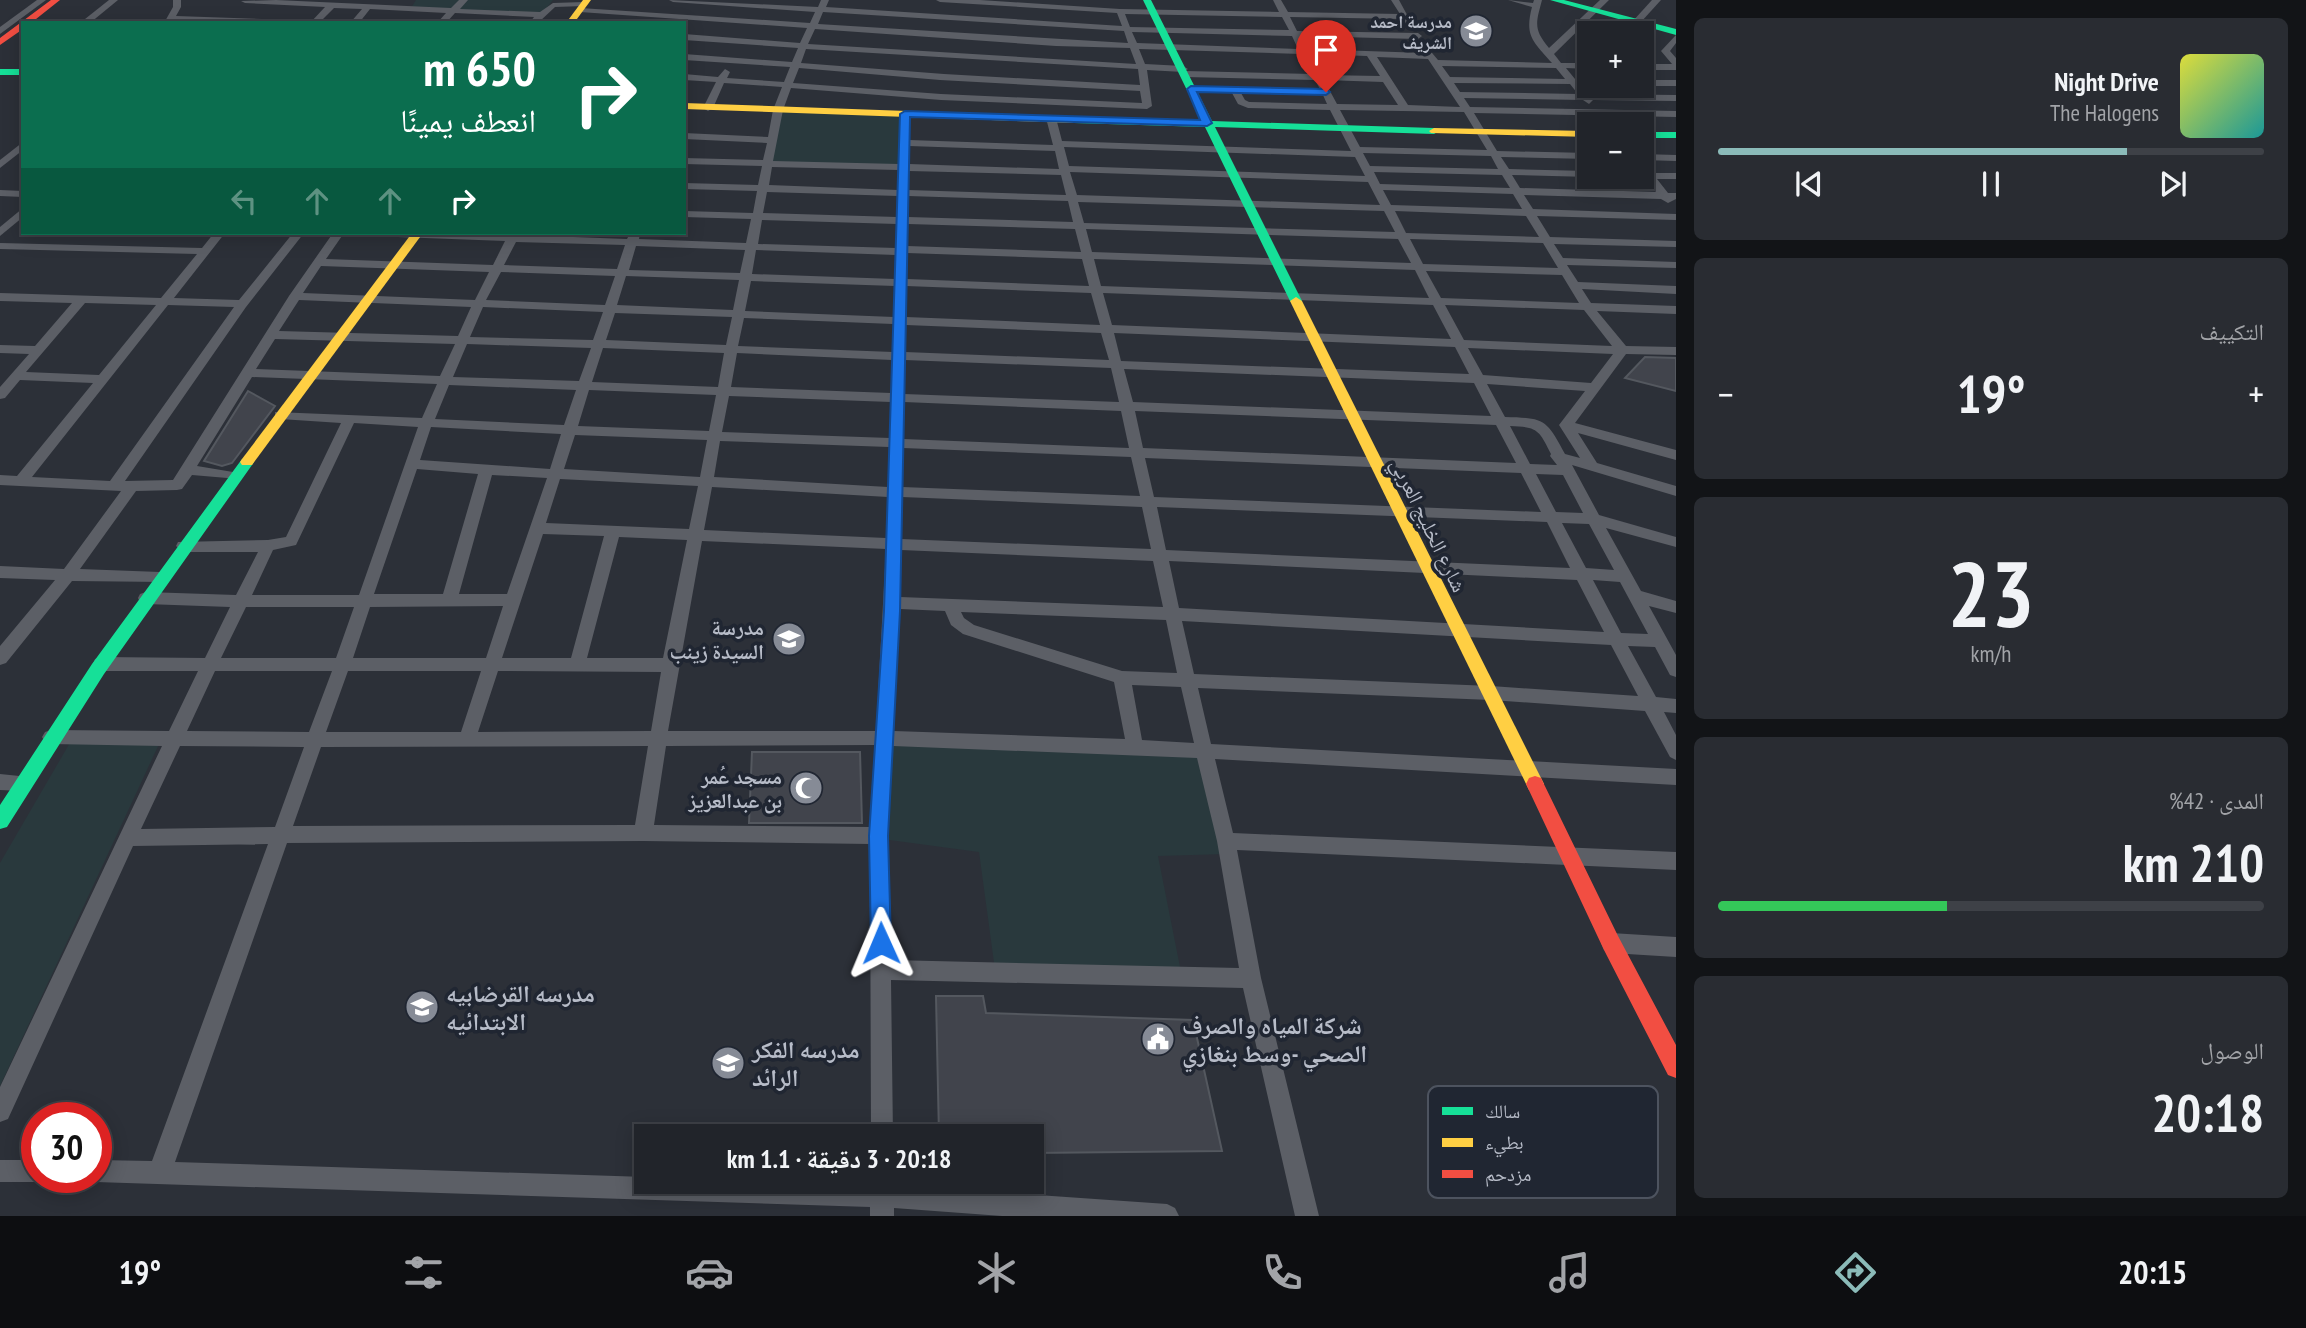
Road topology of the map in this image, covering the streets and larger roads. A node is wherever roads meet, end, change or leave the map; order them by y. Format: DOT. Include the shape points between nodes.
graph roads {
  1 [pos="41,0"];
  2 [pos="56,0"];
  3 [pos="114,0"];
  4 [pos="464,0"];
  5 [pos="673,0"];
  6 [pos="874,0"];
  7 [pos="938,0"];
  8 [pos="1277,0"];
  9 [pos="1395,0"];
  10 [pos="1512,0"];
  11 [pos="1554,0"];
  12 [pos="1657,0"];
  13 [pos="981,1"];
  14 [pos="244,3"];
  15 [pos="758,3"];
  16 [pos="1537,3"];
  17 [pos="413,4"];
  18 [pos="1050,4"];
  19 [pos="332,5"];
  20 [pos="584,5"];
  21 [pos="823,5"];
  22 [pos="1600,5"];
  23 [pos="368,6"];
  24 [pos="1150,6"];
  25 [pos="454,11"];
  26 [pos="1120,11"];
  27 [pos="173,13"];
  28 [pos="869,13"];
  29 [pos="541,15"];
  30 [pos="645,15"];
  31 [pos="1284,15"];
  32 [pos="1406,17"];
  33 [pos="937,18"];
  34 [pos="28,21"];
  35 [pos="87,21"];
  36 [pos="220,21"];
  37 [pos="316,21"];
  38 [pos="356,21"];
  39 [pos="443,21"];
  40 [pos="535,21"];
  41 [pos="572,21"];
  42 [pos="982,21"];
  43 [pos="1622,21"];
  44 [pos="1638,21"];
  45 [pos="749,22"];
  46 [pos="1053,25"];
  47 [pos="21,26"];
  48 [pos="811,27"];
  49 [pos="1127,29"];
  50 [pos="1162,30"];
  51 [pos="1654,30"];
  52 [pos="0,31"];
  53 [pos="863,31"];
  54 [pos="1676,32"];
  55 [pos="1294,33"];
  56 [pos="938,36"];
  57 [pos="1418,36"];
  58 [pos="1534,36"];
  59 [pos="686,37"];
  60 [pos="983,38"];
  61 [pos="1676,38"];
  62 [pos="741,41"];
  63 [pos="1563,41"];
  64 [pos="0,42"];
  65 [pos="1056,43"];
  66 [pos="803,46"];
  67 [pos="1135,46"];
  68 [pos="1172,47"];
  69 [pos="856,50"];
  70 [pos="1221,50"];
  71 [pos="1665,51"];
  72 [pos="1306,52"];
  73 [pos="1548,54"];
  74 [pos="1371,55"];
  75 [pos="1676,55"];
  76 [pos="939,56"];
  77 [pos="686,57"];
  78 [pos="984,58"];
  79 [pos="1434,60"];
  80 [pos="730,61"];
  81 [pos="1058,62"];
  82 [pos="795,65"];
  83 [pos="1558,65"];
  84 [pos="1676,65"];
  85 [pos="1577,66"];
  86 [pos="1654,66"];
  87 [pos="1142,67"];
  88 [pos="848,69"];
  89 [pos="1229,75"];
  90 [pos="940,76"];
  91 [pos="686,77"];
  92 [pos="1187,77"];
  93 [pos="1385,79"];
  94 [pos="721,80"];
  95 [pos="986,80"];
  96 [pos="1447,80"];
  97 [pos="1571,82"];
  98 [pos="1577,82"];
  99 [pos="1062,83"];
  100 [pos="1654,83"];
  101 [pos="1676,83"];
  102 [pos="787,84"];
  103 [pos="1322,86"];
  104 [pos="842,88"];
  105 [pos="1145,88"];
  106 [pos="1577,88"];
  107 [pos="1235,90"];
  108 [pos="1392,90"];
  109 [pos="1458,95"];
  110 [pos="941,97"];
  111 [pos="1577,97"];
  112 [pos="1586,98"];
  113 [pos="1654,98"];
  114 [pos="1676,98"];
  115 [pos="987,99"];
  116 [pos="1333,108"];
  117 [pos="692,109"];
  118 [pos="1405,109"];
  119 [pos="778,110"];
  120 [pos="1468,111"];
  121 [pos="833,112"];
  122 [pos="1598,112"];
  123 [pos="1061,113"];
  124 [pos="1577,113"];
  125 [pos="905,114"];
  126 [pos="1654,114"];
  127 [pos="1676,114"];
  128 [pos="941,115"];
  129 [pos="986,116"];
  130 [pos="1207,123"];
  131 [pos="1345,129"];
  132 [pos="1480,132"];
  133 [pos="1577,134"];
  134 [pos="1654,135"];
  135 [pos="1676,135"];
  136 [pos="686,136"];
  137 [pos="773,140"];
  138 [pos="904,143"];
  139 [pos="1058,146"];
  140 [pos="21,147"];
  141 [pos="1222,151"];
  142 [pos="1357,152"];
  143 [pos="1494,154"];
  144 [pos="11,155"];
  145 [pos="21,155"];
  146 [pos="1577,156"];
  147 [pos="1654,157"];
  148 [pos="1676,158"];
  149 [pos="686,161"];
  150 [pos="768,164"];
  151 [pos="0,165"];
  152 [pos="903,168"];
  153 [pos="1064,171"];
  154 [pos="1505,173"];
  155 [pos="1577,174"];
  156 [pos="1654,174"];
  157 [pos="1233,175"];
  158 [pos="1676,176"];
  159 [pos="1371,179"];
  160 [pos="1654,184"];
  161 [pos="686,186"];
  162 [pos="763,189"];
  163 [pos="1517,191"];
  164 [pos="0,193"];
  165 [pos="902,193"];
  166 [pos="21,194"];
  167 [pos="1664,195"];
  168 [pos="1676,196"];
  169 [pos="1073,197"];
  170 [pos="1246,202"];
  171 [pos="1387,208"];
  172 [pos="1676,211"];
  173 [pos="1530,212"];
  174 [pos="21,213"];
  175 [pos="686,214"];
  176 [pos="757,217"];
  177 [pos="1676,217"];
  178 [pos="902,221"];
  179 [pos="1082,226"];
  180 [pos="1261,232"];
  181 [pos="0,233"];
  182 [pos="67,235"];
  183 [pos="218,235"];
  184 [pos="297,235"];
  185 [pos="337,235"];
  186 [pos="415,235"];
  187 [pos="514,235"];
  188 [pos="1404,237"];
  189 [pos="633,238"];
  190 [pos="1548,240"];
  191 [pos="1676,244"];
  192 [pos="0,246"];
  193 [pos="54,247"];
  194 [pos="752,247"];
  195 [pos="901,250"];
  196 [pos="205,251"];
  197 [pos="1089,256"];
  198 [pos="1560,261"];
  199 [pos="317,262"];
  200 [pos="1277,263"];
  201 [pos="393,265"];
  202 [pos="1676,265"];
  203 [pos="1421,269"];
  204 [pos="496,270"];
  205 [pos="1566,272"];
  206 [pos="621,274"];
  207 [pos="747,278"];
  208 [pos="901,284"];
  209 [pos="1575,285"];
  210 [pos="1661,289"];
  211 [pos="1097,290"];
  212 [pos="1676,290"];
  213 [pos="295,296"];
  214 [pos="0,297"];
  215 [pos="1294,297"];
  216 [pos="82,299"];
  217 [pos="369,299"];
  218 [pos="165,302"];
  219 [pos="1439,302"];
  220 [pos="479,303"];
  221 [pos="242,304"];
  222 [pos="608,308"];
  223 [pos="1588,308"];
  224 [pos="1676,310"];
  225 [pos="740,313"];
  226 [pos="900,319"];
  227 [pos="1107,328"];
  228 [pos="271,335"];
  229 [pos="342,336"];
  230 [pos="1313,336"];
  231 [pos="462,341"];
  232 [pos="1459,341"];
  233 [pos="598,344"];
  234 [pos="0,349"];
  235 [pos="731,349"];
  236 [pos="39,350"];
  237 [pos="1622,350"];
  238 [pos="1676,351"];
  239 [pos="898,356"];
  240 [pos="1117,365"];
  241 [pos="249,373"];
  242 [pos="1332,373"];
  243 [pos="310,375"];
  244 [pos="16,376"];
  245 [pos="103,379"];
  246 [pos="1480,379"];
  247 [pos="444,380"];
  248 [pos="583,386"];
  249 [pos="1594,387"];
  250 [pos="725,392"];
  251 [pos="0,395"];
  252 [pos="896,397"];
  253 [pos="1127,406"];
  254 [pos="280,415"];
  255 [pos="1353,416"];
  256 [pos="348,419"];
  257 [pos="1502,421"];
  258 [pos="426,423"];
  259 [pos="1566,425"];
  260 [pos="569,430"];
  261 [pos="716,435"];
  262 [pos="895,443"];
  263 [pos="1135,452"];
  264 [pos="1676,455"];
  265 [pos="1376,463"];
  266 [pos="1561,463"];
  267 [pos="412,464"];
  268 [pos="1592,466"];
  269 [pos="1526,469"];
  270 [pos="188,470"];
  271 [pos="486,470"];
  272 [pos="553,475"];
  273 [pos="234,476"];
  274 [pos="0,480"];
  275 [pos="21,481"];
  276 [pos="706,482"];
  277 [pos="114,486"];
  278 [pos="132,486"];
  279 [pos="1676,491"];
  280 [pos="894,492"];
  281 [pos="1148,502"];
  282 [pos="1400,512"];
  283 [pos="1553,518"];
  284 [pos="1594,519"];
  285 [pos="536,528"];
  286 [pos="613,530"];
  287 [pos="697,534"];
  288 [pos="1676,542"];
  289 [pos="268,545"];
  290 [pos="183,546"];
  291 [pos="892,546"];
  292 [pos="1160,556"];
  293 [pos="1426,566"];
  294 [pos="0,572"];
  295 [pos="1583,575"];
  296 [pos="67,576"];
  297 [pos="1626,576"];
  298 [pos="160,578"];
  299 [pos="1636,596"];
  300 [pos="146,598"];
  301 [pos="513,600"];
  302 [pos="242,601"];
  303 [pos="362,601"];
  304 [pos="449,601"];
  305 [pos="892,603"];
  306 [pos="953,605"];
  307 [pos="1676,607"];
  308 [pos="1173,614"];
  309 [pos="1458,630"];
  310 [pos="1617,638"];
  311 [pos="1658,641"];
  312 [pos="0,658"];
  313 [pos="101,664"];
  314 [pos="492,664"];
  315 [pos="577,664"];
  316 [pos="209,665"];
  317 [pos="342,665"];
  318 [pos="670,665"];
  319 [pos="1675,667"];
  320 [pos="1122,677"];
  321 [pos="1187,680"];
  322 [pos="1491,693"];
  323 [pos="1651,705"];
  324 [pos="1676,706"];
  325 [pos="51,737"];
  326 [pos="176,737"];
  327 [pos="884,738"];
  328 [pos="467,739"];
  329 [pos="658,739"];
  330 [pos="316,740"];
  331 [pos="1135,747"];
  332 [pos="1204,752"];
  333 [pos="1676,752"];
  334 [pos="1527,769"];
  335 [pos="1676,776"];
  336 [pos="0,782"];
  337 [pos="23,783"];
  338 [pos="0,821"];
  339 [pos="643,833"];
  340 [pos="279,835"];
  341 [pos="879,836"];
  342 [pos="128,838"];
  343 [pos="1226,841"];
  344 [pos="1571,857"];
  345 [pos="1676,862"];
  346 [pos="1611,943"];
  347 [pos="1676,947"];
  348 [pos="881,970"];
  349 [pos="1251,978"];
  350 [pos="1676,1067"];
  351 [pos="0,1111"];
  352 [pos="882,1124"];
  353 [pos="0,1171"];
  354 [pos="21,1171"];
  355 [pos="112,1171"];
  356 [pos="160,1172"];
  357 [pos="882,1198"];
  358 [pos="1167,1216"];
  359 [pos="1307,1216"];
  1 -- 52 [label="street"];
  2 -- 34 [label="street"];
  3 -- 35 [label="street"];
  4 -- 25 [label="street"];
  5 -- 15 [label="street"];
  6 -- 28 [label="street"];
  7 -- 13 [label="street"];
  7 -- 33 [label="street"];
  8 -- 31 [label="street"];
  9 -- 32 [label="street"];
  10 -- 16 [label="street"];
  11 -- 22 [label="street"];
  12 -- 44 [label="street"];
  13 -- 18 [label="street"];
  13 -- 42 [label="street"];
  14 -- 19 [label="street"];
  15 -- 21 [label="street"];
  15 -- 45 [label="street"];
  16 -- 58 [label="street"];
  17 -- 23 [label="street"];
  17 -- 25 [label="street"];
  18 -- 26 [label="street"];
  18 -- 46 [label="street"];
  19 -- 23 [label="street"];
  19 -- 37 [label="street"];
  20 -- 29 [label="street" via="558,4"];
  20 -- 30 [label="street"];
  20 -- 41 [label="street"];
  21 -- 28 [label="street"];
  21 -- 48 [label="street"];
  22 -- 43 [label="street"];
  22 -- 63 [label="street"];
  23 -- 38 [label="street"];
  24 -- 26 [label="street"];
  24 -- 31 [label="street"];
  24 -- 50 [label="street, شارع الخليج العربي"];
  25 -- 29 [label="street"];
  25 -- 39 [label="street"];
  26 -- 49 [label="street"];
  27 -- 36 [label="street"];
  28 -- 33 [label="street"];
  28 -- 53 [label="street"];
  29 -- 40 [label="street"];
  30 -- 45 [label="street"];
  31 -- 32 [label="street"];
  31 -- 55 [label="street"];
  32 -- 57 [label="street"];
  33 -- 42 [label="street"];
  33 -- 56 [label="street"];
  42 -- 46 [label="street"];
  42 -- 60 [label="street"];
  45 -- 48 [label="street"];
  45 -- 62 [label="street"];
  46 -- 49 [label="street"];
  46 -- 65 [label="street"];
  47 -- 64 [label="street"];
  48 -- 53 [label="street"];
  48 -- 66 [label="street"];
  49 -- 50 [label="street"];
  49 -- 67 [label="street"];
  50 -- 55 [label="street"];
  50 -- 68 [label="street, شارع الخليج العربي"];
  51 -- 54 [label="street"];
  53 -- 56 [label="street"];
  53 -- 69 [label="street"];
  55 -- 57 [label="street"];
  55 -- 72 [label="street"];
  56 -- 60 [label="street"];
  56 -- 76 [label="street"];
  57 -- 79 [label="street"];
  58 -- 63 [label="street"];
  58 -- 73 [label="street"];
  59 -- 62 [label="street"];
  60 -- 65 [label="street"];
  60 -- 78 [label="street"];
  61 -- 71 [label="street"];
  62 -- 66 [label="street"];
  62 -- 80 [label="street"];
  63 -- 73 [label="street"];
  65 -- 67 [label="street"];
  65 -- 81 [label="street"];
  66 -- 69 [label="street"];
  66 -- 82 [label="street"];
  67 -- 68 [label="street"];
  67 -- 87 [label="street"];
  68 -- 70 [label="street"];
  68 -- 92 [label="street, شارع الخليج العربي"];
  69 -- 76 [label="street"];
  69 -- 88 [label="street"];
  70 -- 72 [label="street"];
  70 -- 89 [label="street"];
  71 -- 75 [label="street"];
  71 -- 84 [label="street"];
  72 -- 74 [label="street"];
  72 -- 103 [label="street"];
  73 -- 83 [label="street"];
  74 -- 79 [label="street"];
  74 -- 93 [label="street"];
  76 -- 78 [label="street"];
  76 -- 90 [label="street"];
  77 -- 80 [label="street"];
  78 -- 81 [label="street"];
  78 -- 95 [label="street"];
  79 -- 83 [label="street"];
  79 -- 96 [label="street"];
  80 -- 82 [label="street"];
  80 -- 94 [label="street"];
  81 -- 87 [label="street"];
  81 -- 99 [label="street"];
  82 -- 88 [label="street"];
  82 -- 102 [label="street"];
  83 -- 85 [label="street"];
  83 -- 97 [label="street"];
  84 -- 86 [label="street"];
  87 -- 92 [label="street"];
  87 -- 105 [label="street"];
  88 -- 90 [label="street"];
  88 -- 104 [label="street"];
  89 -- 92 [label="street"];
  89 -- 103 [label="street"];
  90 -- 95 [label="street"];
  90 -- 110 [label="street"];
  91 -- 94 [label="street"];
  92 -- 107 [label="street"];
  92 -- 130 [label="street, شارع الخليج العربي"];
  93 -- 103 [label="street"];
  93 -- 108 [label="street"];
  94 -- 102 [label="street"];
  94 -- 117 [label="street"];
  95 -- 99 [label="street"];
  95 -- 115 [label="street"];
  96 -- 97 [label="street"];
  96 -- 109 [label="street"];
  97 -- 98 [label="street"];
  97 -- 106 [label="street"];
  99 -- 105 [label="street"];
  99 -- 123 [label="street"];
  100 -- 101 [label="street"];
  102 -- 104 [label="street"];
  102 -- 119 [label="street"];
  103 -- 107 [label="street"];
  103 -- 108 [label="street"];
  103 -- 116 [label="street"];
  104 -- 110 [label="street"];
  104 -- 121 [label="street"];
  105 -- 123 [label="street" via="1148,104 1144,106"];
  107 -- 116 [label="street" via="1244,104"];
  108 -- 118 [label="street"];
  109 -- 111 [label="street"];
  109 -- 120 [label="street"];
  110 -- 115 [label="street"];
  110 -- 128 [label="street"];
  112 -- 122 [label="street"];
  113 -- 114 [label="street"];
  115 -- 123 [label="street"];
  115 -- 129 [label="street"];
  116 -- 118 [label="street"];
  116 -- 131 [label="street"];
  117 -- 119 [label="street"];
  118 -- 120 [label="street"];
  119 -- 121 [label="street"];
  119 -- 137 [label="street"];
  120 -- 124 [label="street"];
  120 -- 132 [label="street"];
  121 -- 125 [label="street"];
  123 -- 129 [label="street"];
  123 -- 130 [label="street"];
  123 -- 139 [label="street"];
  125 -- 128 [label="street"];
  125 -- 138 [label="street"];
  126 -- 127 [label="street"];
  128 -- 129 [label="street"];
  130 -- 131 [label="street"];
  130 -- 141 [label="street, شارع الخليج العربي"];
  131 -- 132 [label="street"];
  131 -- 142 [label="street"];
  132 -- 133 [label="street"];
  132 -- 143 [label="street"];
  134 -- 135 [label="street"];
  136 -- 137 [label="street"];
  137 -- 150 [label="street"];
  138 -- 139 [label="street"];
  138 -- 152 [label="street"];
  139 -- 141 [label="street"];
  139 -- 153 [label="street"];
  140 -- 144 [label="street"];
  141 -- 142 [label="street"];
  141 -- 157 [label="street, شارع الخليج العربي"];
  142 -- 143 [label="street"];
  142 -- 159 [label="street"];
  143 -- 146 [label="street"];
  143 -- 154 [label="street"];
  144 -- 145 [label="street"];
  144 -- 151 [label="street"];
  147 -- 148 [label="street"];
  149 -- 150 [label="street"];
  150 -- 152 [label="street"];
  150 -- 162 [label="street"];
  152 -- 153 [label="street"];
  152 -- 165 [label="street"];
  153 -- 157 [label="street"];
  153 -- 169 [label="street"];
  154 -- 155 [label="street"];
  154 -- 159 [label="street"];
  154 -- 163 [label="street"];
  156 -- 158 [label="street"];
  157 -- 159 [label="street"];
  157 -- 170 [label="street, شارع الخليج العربي"];
  159 -- 163 [label="street"];
  159 -- 171 [label="street"];
  160 -- 167 [label="street"];
  161 -- 162 [label="street"];
  162 -- 165 [label="street"];
  162 -- 176 [label="street"];
  163 -- 167 [label="street"];
  163 -- 173 [label="street"];
  164 -- 166 [label="street"];
  165 -- 169 [label="street"];
  165 -- 178 [label="street"];
  167 -- 168 [label="street"];
  167 -- 172 [label="street"];
  169 -- 170 [label="street"];
  169 -- 179 [label="street"];
  170 -- 171 [label="street"];
  170 -- 180 [label="street, شارع الخليج العربي"];
  171 -- 173 [label="street"];
  171 -- 188 [label="street"];
  173 -- 177 [label="street"];
  173 -- 190 [label="street"];
  174 -- 181 [label="street"];
  175 -- 176 [label="street"];
  176 -- 178 [label="street"];
  176 -- 194 [label="street"];
  178 -- 179 [label="street"];
  178 -- 195 [label="street"];
  179 -- 180 [label="street"];
  179 -- 197 [label="street"];
  180 -- 188 [label="street"];
  180 -- 200 [label="street, شارع الخليج العربي"];
  182 -- 193 [label="street"];
  183 -- 196 [label="street"];
  184 -- 221 [label="street"];
  185 -- 199 [label="street"];
  186 -- 201 [label="street"];
  187 -- 189 [label="street"];
  187 -- 204 [label="street"];
  188 -- 190 [label="street"];
  188 -- 203 [label="street"];
  189 -- 194 [label="street"];
  189 -- 206 [label="street"];
  190 -- 191 [label="street"];
  190 -- 198 [label="street"];
  192 -- 193 [label="street"];
  193 -- 196 [label="street"];
  194 -- 195 [label="street"];
  194 -- 207 [label="street"];
  195 -- 197 [label="street"];
  195 -- 208 [label="street"];
  196 -- 218 [label="street"];
  197 -- 200 [label="street"];
  197 -- 211 [label="street"];
  198 -- 202 [label="street"];
  198 -- 205 [label="street"];
  199 -- 201 [label="street"];
  199 -- 213 [label="street"];
  200 -- 203 [label="street"];
  200 -- 215 [label="street, شارع الخليج العربي"];
  201 -- 204 [label="street"];
  201 -- 217 [label="street"];
  203 -- 205 [label="street"];
  203 -- 219 [label="street"];
  204 -- 206 [label="street"];
  204 -- 220 [label="street"];
  205 -- 209 [label="street"];
  206 -- 207 [label="street"];
  206 -- 222 [label="street"];
  207 -- 208 [label="street"];
  207 -- 225 [label="street"];
  208 -- 211 [label="street"];
  208 -- 226 [label="street"];
  209 -- 210 [label="street"];
  209 -- 223 [label="street"];
  210 -- 212 [label="street"];
  210 -- 224 [label="street"];
  211 -- 215 [label="street"];
  211 -- 227 [label="street"];
  213 -- 217 [label="street"];
  213 -- 228 [label="street"];
  214 -- 216 [label="street"];
  215 -- 219 [label="street"];
  215 -- 230 [label="street, شارع الخليج العربي"];
  216 -- 218 [label="street"];
  216 -- 236 [label="street"];
  217 -- 220 [label="street"];
  217 -- 229 [label="street"];
  218 -- 221 [label="street"];
  218 -- 245 [label="street"];
  219 -- 223 [label="street"];
  219 -- 232 [label="street"];
  220 -- 222 [label="street"];
  220 -- 231 [label="street"];
  221 -- 277 [label="street"];
  222 -- 225 [label="street"];
  222 -- 233 [label="street"];
  223 -- 224 [label="street"];
  223 -- 237 [label="street"];
  225 -- 226 [label="street"];
  225 -- 235 [label="street"];
  226 -- 227 [label="street"];
  226 -- 239 [label="street"];
  227 -- 230 [label="street"];
  227 -- 240 [label="street"];
  228 -- 229 [label="street"];
  228 -- 241 [label="street"];
  229 -- 231 [label="street"];
  229 -- 243 [label="street"];
  230 -- 232 [label="street"];
  230 -- 242 [label="street, شارع الخليج العربي"];
  231 -- 233 [label="street"];
  231 -- 247 [label="street"];
  232 -- 237 [label="street"];
  232 -- 246 [label="street"];
  233 -- 235 [label="street"];
  233 -- 248 [label="street"];
  234 -- 236 [label="street"];
  235 -- 239 [label="street"];
  235 -- 250 [label="street"];
  236 -- 244 [label="street"];
  237 -- 238 [label="street"];
  237 -- 249 [label="street"];
  239 -- 240 [label="street"];
  239 -- 252 [label="street"];
  240 -- 242 [label="street"];
  240 -- 253 [label="street"];
  241 -- 243 [label="street"];
  241 -- 270 [label="street"];
  242 -- 246 [label="street"];
  242 -- 255 [label="street, شارع الخليج العربي"];
  243 -- 247 [label="street"];
  243 -- 254 [label="street"];
  244 -- 245 [label="street"];
  244 -- 251 [label="street"];
  245 -- 275 [label="street"];
  246 -- 249 [label="street"];
  246 -- 257 [label="street"];
  247 -- 248 [label="street"];
  247 -- 258 [label="street"];
  248 -- 250 [label="street"];
  248 -- 260 [label="street"];
  249 -- 259 [label="street"];
  250 -- 252 [label="street"];
  250 -- 261 [label="street"];
  252 -- 253 [label="street"];
  252 -- 262 [label="street"];
  253 -- 255 [label="street"];
  253 -- 263 [label="street"];
  254 -- 256 [label="street"];
  254 -- 273 [label="street"];
  255 -- 257 [label="street"];
  255 -- 265 [label="street, شارع الخليج العربي"];
  256 -- 258 [label="street"];
  256 -- 289 [label="street" via="296,536 285,544"];
  257 -- 266 [label="street" via="1540,425"];
  257 -- 269 [label="street"];
  258 -- 260 [label="street"];
  258 -- 267 [label="street"];
  259 -- 264 [label="street"];
  259 -- 268 [label="street"];
  260 -- 261 [label="street"];
  260 -- 272 [label="street"];
  261 -- 262 [label="street"];
  261 -- 276 [label="street"];
  262 -- 263 [label="street"];
  262 -- 280 [label="street"];
  263 -- 265 [label="street"];
  263 -- 281 [label="street"];
  265 -- 269 [label="street"];
  265 -- 282 [label="street, شارع الخليج العربي"];
  266 -- 268 [label="street"];
  266 -- 269 [label="street"];
  266 -- 284 [label="street"];
  267 -- 271 [label="street"];
  267 -- 303 [label="street"];
  268 -- 279 [label="street"];
  269 -- 283 [label="street"];
  270 -- 273 [label="street"];
  270 -- 278 [label="street" via="177,485"];
  271 -- 272 [label="street"];
  271 -- 304 [label="street"];
  272 -- 276 [label="street"];
  272 -- 285 [label="street"];
  273 -- 290 [label="street"];
  274 -- 275 [label="street"];
  275 -- 277 [label="street"];
  276 -- 280 [label="street"];
  276 -- 287 [label="street"];
  277 -- 278 [label="street"];
  278 -- 296 [label="street"];
  280 -- 281 [label="street"];
  280 -- 291 [label="street"];
  281 -- 282 [label="street"];
  281 -- 292 [label="street"];
  282 -- 283 [label="street"];
  282 -- 293 [label="street, شارع الخليج العربي"];
  283 -- 284 [label="street"];
  283 -- 295 [label="street"];
  284 -- 288 [label="street"];
  284 -- 297 [label="street"];
  285 -- 286 [label="street"];
  285 -- 301 [label="street"];
  286 -- 287 [label="street"];
  286 -- 315 [label="street"];
  287 -- 291 [label="street"];
  287 -- 318 [label="street"];
  289 -- 290 [label="street"];
  289 -- 302 [label="street"];
  290 -- 298 [label="street"];
  291 -- 292 [label="street"];
  291 -- 305 [label="street"];
  292 -- 293 [label="street"];
  292 -- 308 [label="street"];
  293 -- 295 [label="street"];
  293 -- 309 [label="street, شارع الخليج العربي"];
  294 -- 296 [label="street"];
  295 -- 297 [label="street"];
  295 -- 310 [label="street"];
  296 -- 298 [label="street"];
  296 -- 312 [label="street"];
  297 -- 299 [label="street"];
  298 -- 300 [label="street"];
  299 -- 307 [label="street"];
  299 -- 311 [label="street"];
  300 -- 302 [label="street"];
  300 -- 313 [label="street"];
  301 -- 304 [label="street"];
  301 -- 314 [label="street"];
  302 -- 303 [label="street"];
  302 -- 316 [label="street"];
  303 -- 304 [label="street"];
  303 -- 317 [label="street"];
  305 -- 306 [label="street"];
  305 -- 327 [label="street"];
  306 -- 308 [label="street"];
  306 -- 320 [label="street" via="954,617 969,630"];
  308 -- 309 [label="street"];
  308 -- 321 [label="street"];
  309 -- 310 [label="street"];
  309 -- 322 [label="street, شارع الخليج العربي"];
  310 -- 311 [label="street"];
  310 -- 323 [label="street"];
  311 -- 319 [label="street"];
  313 -- 316 [label="street"];
  313 -- 325 [label="street"];
  314 -- 315 [label="street"];
  314 -- 317 [label="street"];
  314 -- 328 [label="street"];
  315 -- 318 [label="street"];
  316 -- 317 [label="street"];
  316 -- 326 [label="street"];
  317 -- 330 [label="street"];
  318 -- 329 [label="street"];
  320 -- 321 [label="street"];
  320 -- 331 [label="street"];
  321 -- 322 [label="street"];
  321 -- 332 [label="street"];
  322 -- 323 [label="street"];
  322 -- 334 [label="street, شارع الخليج العربي"];
  323 -- 324 [label="street"];
  323 -- 333 [label="street"];
  325 -- 326 [label="street"];
  325 -- 337 [label="street"];
  326 -- 330 [label="street"];
  326 -- 342 [label="street"];
  327 -- 329 [label="street"];
  327 -- 331 [label="street"];
  327 -- 341 [label="street"];
  328 -- 329 [label="street"];
  328 -- 330 [label="street"];
  329 -- 339 [label="street"];
  330 -- 340 [label="street"];
  331 -- 332 [label="street"];
  332 -- 334 [label="street"];
  332 -- 343 [label="street"];
  334 -- 335 [label="street"];
  334 -- 344 [label="street, شارع الخليج العربي"];
  336 -- 337 [label="street"];
  337 -- 338 [label="street"];
  339 -- 340 [label="street"];
  339 -- 341 [label="street"];
  340 -- 342 [label="street"];
  340 -- 356 [label="street"];
  341 -- 348 [label="street"];
  342 -- 351 [label="street"];
  343 -- 344 [label="street"];
  343 -- 349 [label="street"];
  344 -- 345 [label="street"];
  344 -- 346 [label="street, شارع الخليج العربي"];
  346 -- 347 [label="street"];
  346 -- 350 [label="street, شارع الخليج العربي"];
  348 -- 349 [label="street"];
  348 -- 352 [label="street"];
  349 -- 359 [label="street"];
  353 -- 354 [label="street"];
  355 -- 356 [label="street"];
  356 -- 357 [label="street"];
  357 -- 358 [label="street"];
}
